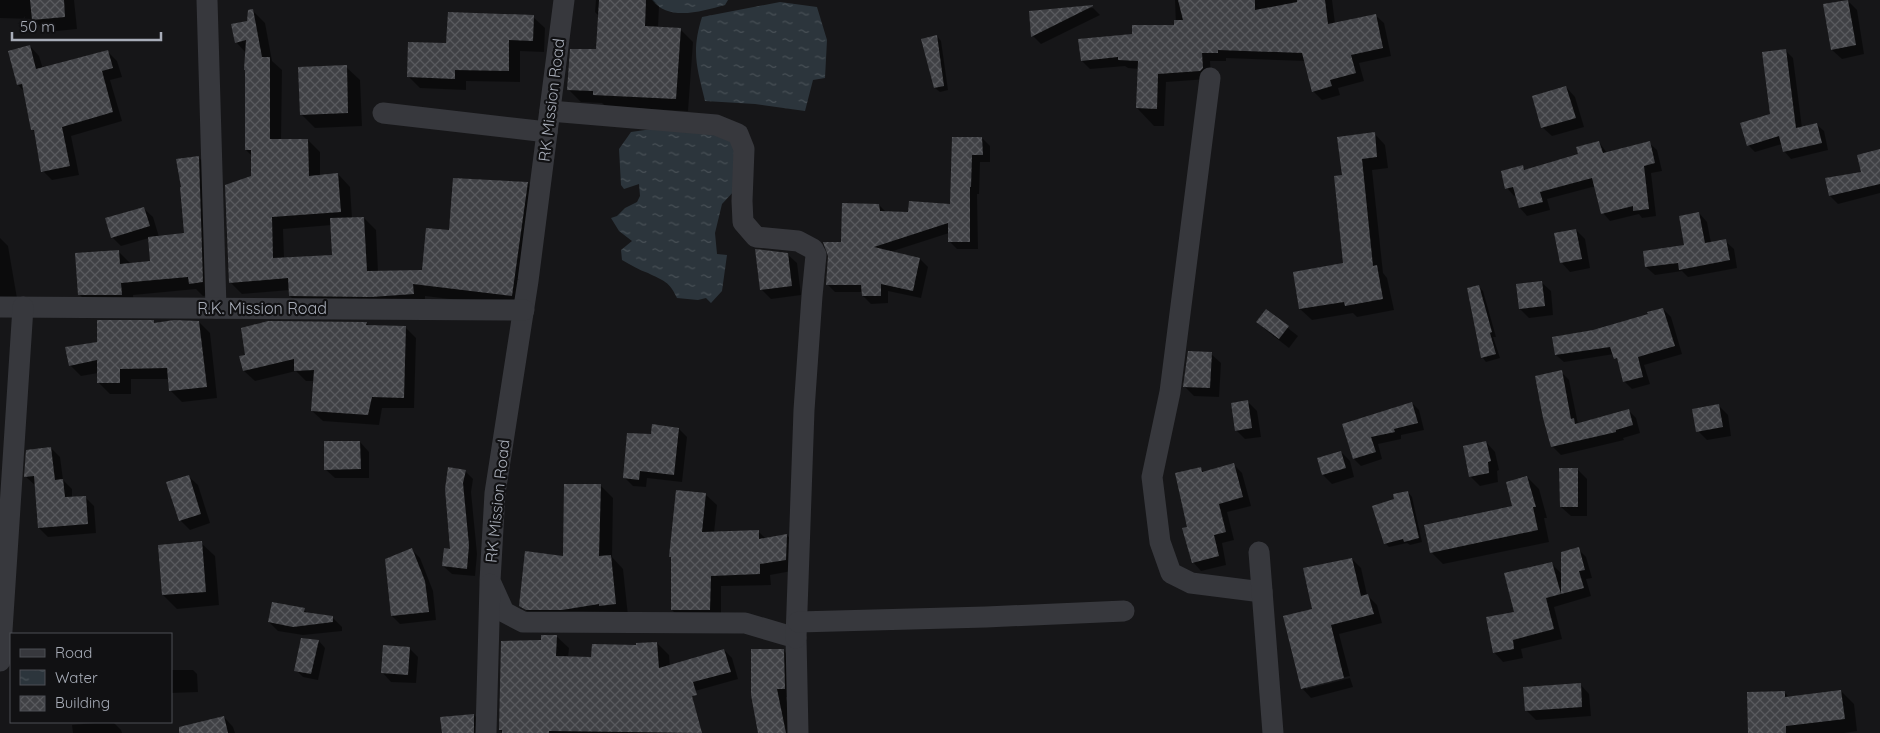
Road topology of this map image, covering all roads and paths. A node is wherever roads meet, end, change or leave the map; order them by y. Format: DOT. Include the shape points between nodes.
graph roads {
  1 [pos="207,0"];
  2 [pos="564,0"];
  3 [pos="1210,78"];
  4 [pos="383,113"];
  5 [pos="548,121"];
  6 [pos="0,307"];
  7 [pos="23,307"];
  8 [pos="216,308"];
  9 [pos="524,310"];
  10 [pos="1259,552"];
  11 [pos="490,581"];
  12 [pos="1262,592"];
  13 [pos="1124,611"];
  14 [pos="797,630"];
  15 [pos="0,661"];
  16 [pos="486,733"];
  17 [pos="798,733"];
  18 [pos="1273,733"];
  1 -- 8 [label="street"];
  2 -- 5 [label="street, RK Mission Road"];
  3 -- 12 [label="street" via="1170,392 1152,478 1160,542 1171,573 1191,583"];
  4 -- 5 [label="street"];
  5 -- 9 [label="street, RK Mission Road"];
  5 -- 14 [label="street" via="716,125 738,134 744,149 743,222 756,237 798,241 813,249 816,255 804,410"];
  6 -- 7 [label="street, R.K. Mission Road"];
  7 -- 8 [label="street, R.K. Mission Road"];
  7 -- 15 [label="street"];
  8 -- 9 [label="street, R.K. Mission Road"];
  9 -- 11 [label="street, RK Mission Road" via="495,493"];
  10 -- 12 [label="street"];
  11 -- 14 [label="street, RK Mission Road" via="504,612 523,622 745,623"];
  11 -- 16 [label="street"];
  12 -- 18 [label="street"];
  13 -- 14 [label="street, RK Mission Road"];
  14 -- 17 [label="street"];
}
